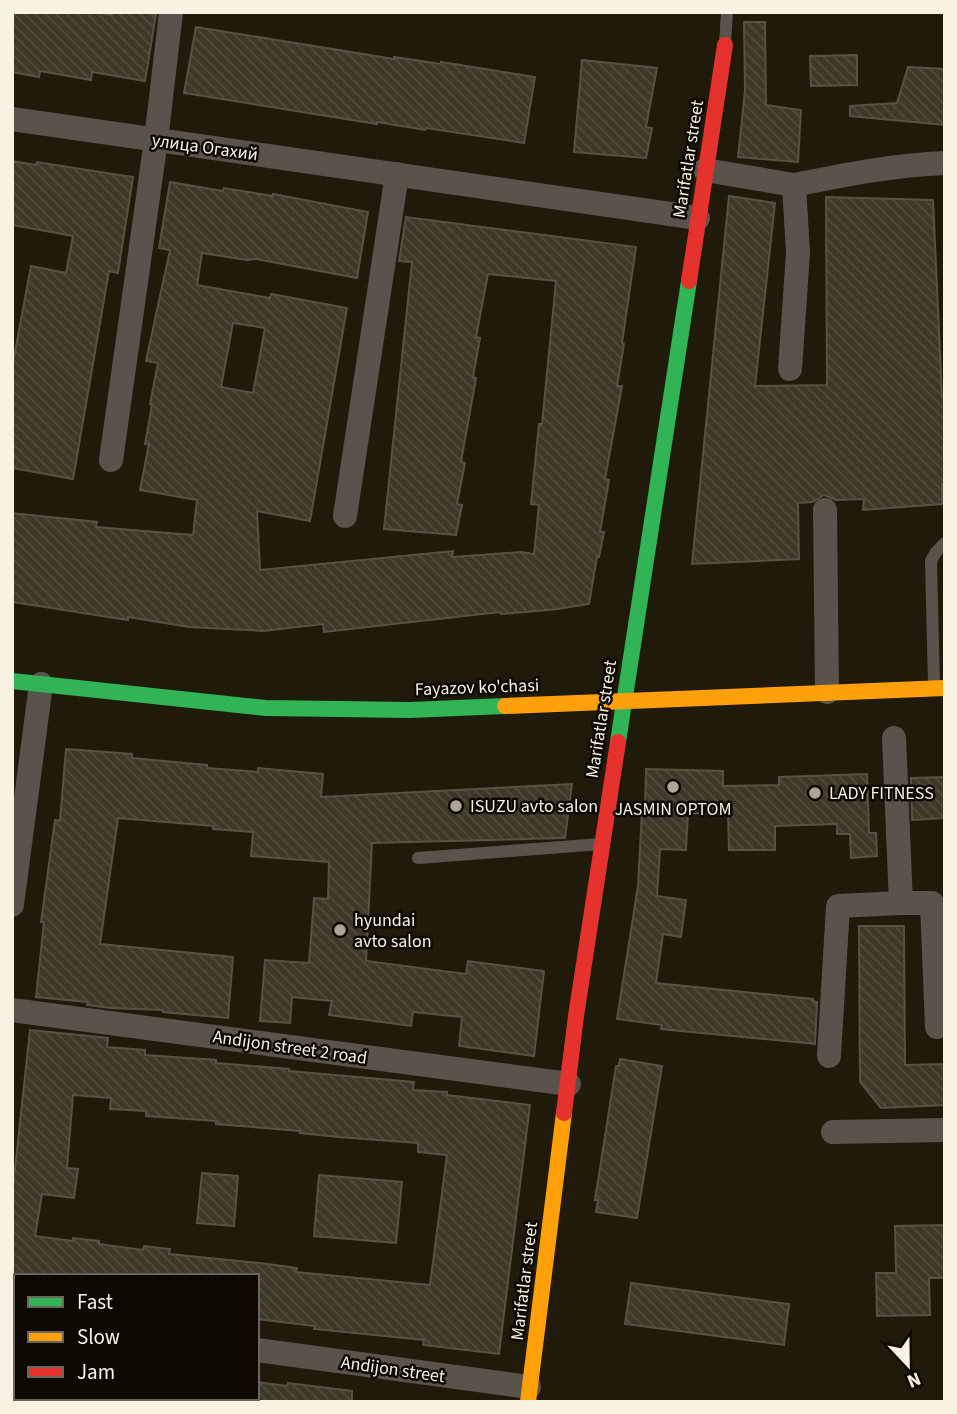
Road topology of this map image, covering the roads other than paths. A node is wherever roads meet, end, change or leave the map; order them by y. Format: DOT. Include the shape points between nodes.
graph roads {
  1 [pos="171,12"];
  2 [pos="727,12"];
  3 [pos="725,44"];
  4 [pos="12,119"];
  5 [pos="156,140"];
  6 [pos="945,163"];
  7 [pos="705,170"];
  8 [pos="397,174"];
  9 [pos="794,185"];
  10 [pos="698,218"];
  11 [pos="790,369"];
  12 [pos="111,460"];
  13 [pos="825,510"];
  14 [pos="345,516"];
  15 [pos="945,543"];
  16 [pos="12,681"];
  17 [pos="41,684"];
  18 [pos="939,688"];
  19 [pos="827,692"];
  20 [pos="623,701"];
  21 [pos="894,738"];
  22 [pos="601,844"];
  23 [pos="418,858"];
  24 [pos="901,903"];
  25 [pos="12,905"];
  26 [pos="12,1010"];
  27 [pos="937,1027"];
  28 [pos="829,1056"];
  29 [pos="569,1084"];
  30 [pos="945,1130"];
  31 [pos="833,1132"];
  32 [pos="259,1350"];
  33 [pos="528,1394"];
  1 -- 5 [label="street"];
  2 -- 3 [label="lane"];
  3 -- 7 [label="street, Marifatlar street"];
  4 -- 5 [label="street, улица Огахий"];
  5 -- 8 [label="street, улица Огахий"];
  5 -- 12 [label="street"];
  6 -- 9 [label="street"];
  7 -- 9 [label="street"];
  7 -- 10 [label="street, Marifatlar street"];
  8 -- 10 [label="street, улица Огахий"];
  8 -- 14 [label="street"];
  9 -- 11 [label="street" via="798,253"];
  10 -- 20 [label="street, Marifatlar street"];
  13 -- 19 [label="street"];
  15 -- 18 [label="lane" via="931,561"];
  16 -- 17 [label="street, Fayazov ko'chasi"];
  17 -- 20 [label="street, Fayazov ko'chasi" via="266,708 410,709"];
  17 -- 25 [label="street"];
  18 -- 19 [label="street, Fayazov ko'chasi"];
  19 -- 20 [label="street, Fayazov ko'chasi"];
  20 -- 22 [label="street, Marifatlar street"];
  21 -- 24 [label="street"];
  22 -- 23 [label="lane"];
  22 -- 29 [label="street, Marifatlar street"];
  24 -- 27 [label="street" via="932,903"];
  24 -- 28 [label="street" via="838,906"];
  26 -- 29 [label="street, Andijon street 2 road"];
  29 -- 33 [label="street, Marifatlar street"];
  30 -- 31 [label="street"];
  32 -- 33 [label="street, Andijon street"];
}
